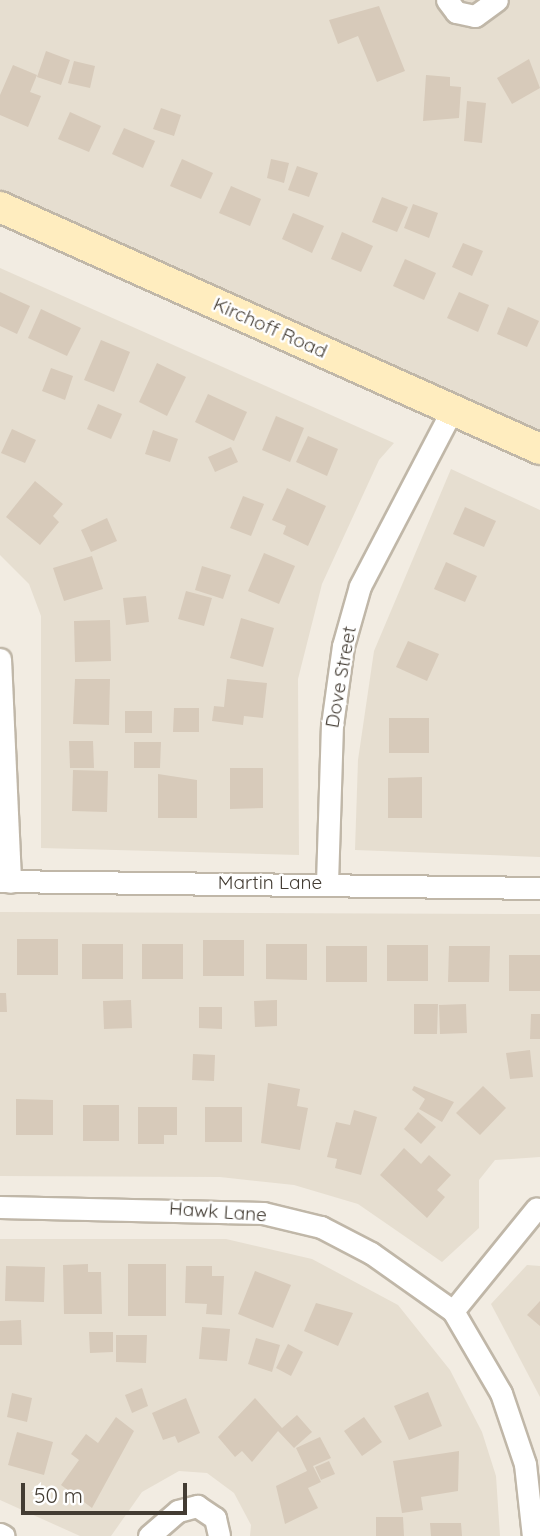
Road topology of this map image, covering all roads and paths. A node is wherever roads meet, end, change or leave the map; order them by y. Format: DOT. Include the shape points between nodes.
graph roads {
  1 [pos="447,0"];
  2 [pos="497,0"];
  3 [pos="0,207"];
  4 [pos="452,410"];
  5 [pos="540,449"];
  6 [pos="0,659"];
  7 [pos="5,881"];
  8 [pos="327,883"];
  9 [pos="540,888"];
  10 [pos="0,1207"];
  11 [pos="536,1209"];
  12 [pos="453,1311"];
  13 [pos="149,1536"];
  14 [pos="219,1536"];
  15 [pos="533,1536"];
  1 -- 2 [label="street" via="456,12 475,16"];
  3 -- 4 [label="main road, Kirchoff Road"];
  4 -- 5 [label="main road, Kirchoff Road"];
  4 -- 8 [label="street, Dove Street" via="360,586 343,646 332,725"];
  6 -- 7 [label="street"];
  7 -- 8 [label="street, Martin Lane"];
  8 -- 9 [label="street, Martin Lane"];
  10 -- 12 [label="street, Hawk Lane" via="263,1213 321,1227 371,1253"];
  11 -- 12 [label="street"];
  12 -- 15 [label="street" via="501,1393 526,1464"];
  13 -- 14 [label="street" via="178,1511 197,1506 215,1518"];
}
